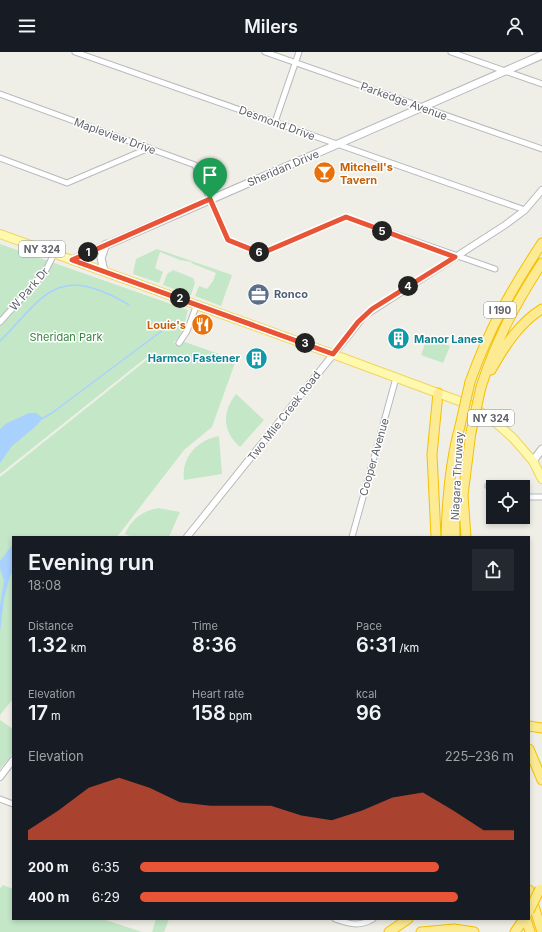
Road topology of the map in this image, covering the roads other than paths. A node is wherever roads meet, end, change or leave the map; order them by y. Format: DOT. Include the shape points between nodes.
graph roads {
  1 [pos="75,52"];
  2 [pos="265,52"];
  3 [pos="299,52"];
  4 [pos="451,52"];
  5 [pos="542,55"];
  6 [pos="295,62"];
  7 [pos="505,71"];
  8 [pos="542,84"];
  9 [pos="0,94"];
  10 [pos="421,108"];
  11 [pos="275,122"];
  12 [pos="336,145"];
  13 [pos="149,148"];
  14 [pos="542,149"];
  15 [pos="0,158"];
  16 [pos="542,190"];
  17 [pos="210,199"];
  18 [pos="525,210"];
  19 [pos="0,234"];
  20 [pos="542,243"];
  21 [pos="106,244"];
  22 [pos="54,254"];
  23 [pos="455,257"];
  24 [pos="72,260"];
  25 [pos="542,263"];
  26 [pos="494,269"];
  27 [pos="104,271"];
  28 [pos="197,304"];
  29 [pos="542,309"];
  30 [pos="0,322"];
  31 [pos="179,343"];
  32 [pos="333,354"];
  33 [pos="396,378"];
  34 [pos="481,387"];
  35 [pos="438,393"];
  36 [pos="460,426"];
  37 [pos="542,449"];
  38 [pos="533,461"];
  39 [pos="542,479"];
  40 [pos="530,497"];
  41 [pos="542,497"];
  42 [pos="188,536"];
  43 [pos="352,536"];
  44 [pos="436,536"];
  45 [pos="446,536"];
  46 [pos="455,536"];
  47 [pos="466,536"];
  48 [pos="530,726"];
  49 [pos="542,728"];
  50 [pos="530,751"];
  51 [pos="12,761"];
  52 [pos="0,777"];
  53 [pos="542,780"];
  54 [pos="0,799"];
  55 [pos="12,804"];
  56 [pos="541,887"];
  57 [pos="530,893"];
  58 [pos="530,909"];
  59 [pos="338,920"];
  60 [pos="407,920"];
  61 [pos="524,920"];
  62 [pos="526,920"];
  63 [pos="529,920"];
  64 [pos="360,922"];
  65 [pos="389,932"];
  66 [pos="421,932"];
  67 [pos="474,932"];
  68 [pos="515,932"];
  69 [pos="532,932"];
  70 [pos="542,932"];
  1 -- 11 [label="street, Desmond Drive"];
  2 -- 6 [label="street, Parkedge Avenue"];
  3 -- 6 [label="street"];
  4 -- 7 [label="street"];
  5 -- 7 [label="main road, Sheridan Drive"];
  6 -- 10 [label="street, Parkedge Avenue"];
  6 -- 11 [label="street"];
  7 -- 8 [label="street"];
  7 -- 10 [label="main road, Sheridan Drive"];
  9 -- 13 [label="street, Mapleview Drive"];
  10 -- 12 [label="main road, Sheridan Drive"];
  10 -- 14 [label="street, Parkedge Avenue"];
  11 -- 12 [label="street, Desmond Drive"];
  12 -- 17 [label="main road, Sheridan Drive"];
  12 -- 18 [label="street, Desmond Drive"];
  13 -- 15 [label="street" via="67,183"];
  13 -- 17 [label="street, Mapleview Drive" via="195,165"];
  16 -- 18 [label="street, Two Mile Creek Road"];
  17 -- 21 [label="main road, Sheridan Drive"];
  17 -- 23 [label="street, Mapleview Drive" via="228,240 258,252 267,251 346,217"];
  18 -- 23 [label="street, Two Mile Creek Road"];
  19 -- 22 [label="main road, NY 324"];
  20 -- 36 [label="highway, Niagara Thruway / I 190, bridge" via="498,314 480,353"];
  21 -- 24 [label="main road, Sheridan Drive"];
  21 -- 27 [label="main road" via="101,258"];
  22 -- 24 [label="main road, NY 324"];
  22 -- 30 [label="street, W Park Dr" via="45,272"];
  23 -- 26 [label="street, Mapleview Drive"];
  23 -- 32 [label="street, Two Mile Creek Road" via="372,309 358,322"];
  24 -- 27 [label="main road, NY 324"];
  25 -- 34 [label="highway, Niagara Thruway / I 190" via="512,311 492,352"];
  27 -- 28 [label="main road, NY 324"];
  28 -- 31 [label="street" via="187,331"];
  28 -- 32 [label="main road, NY 324"];
  29 -- 34 [label="highway" via="510,338"];
  32 -- 33 [label="main road, NY 324"];
  32 -- 42 [label="street, Two Mile Creek Road"];
  33 -- 35 [label="main road, NY 324"];
  33 -- 43 [label="street, Cooper Avenue"];
  34 -- 47 [label="highway, Niagara Thruway / I 190, bridge" via="471,432 464,495"];
  35 -- 38 [label="main road, NY 324" via="491,418"];
  35 -- 44 [label="highway" via="432,454"];
  36 -- 45 [label="highway" via="450,478"];
  36 -- 46 [label="highway, Niagara Thruway / I 190" via="454,501"];
  37 -- 38 [label="main road"];
  38 -- 39 [label="main road, NY 324"];
  40 -- 41 [label="street"];
  48 -- 49 [label="highway"];
  50 -- 53 [label="highway"];
  51 -- 52 [label="street"];
  54 -- 55 [label="street"];
  56 -- 58 [label="highway, bridge"];
  57 -- 70 [label="highway"];
  59 -- 64 [label="street" via="351,924"];
  60 -- 65 [label="highway"];
  61 -- 68 [label="highway"];
  62 -- 69 [label="highway"];
  63 -- 69 [label="highway"];
  66 -- 67 [label="highway" via="454,929"];
}
